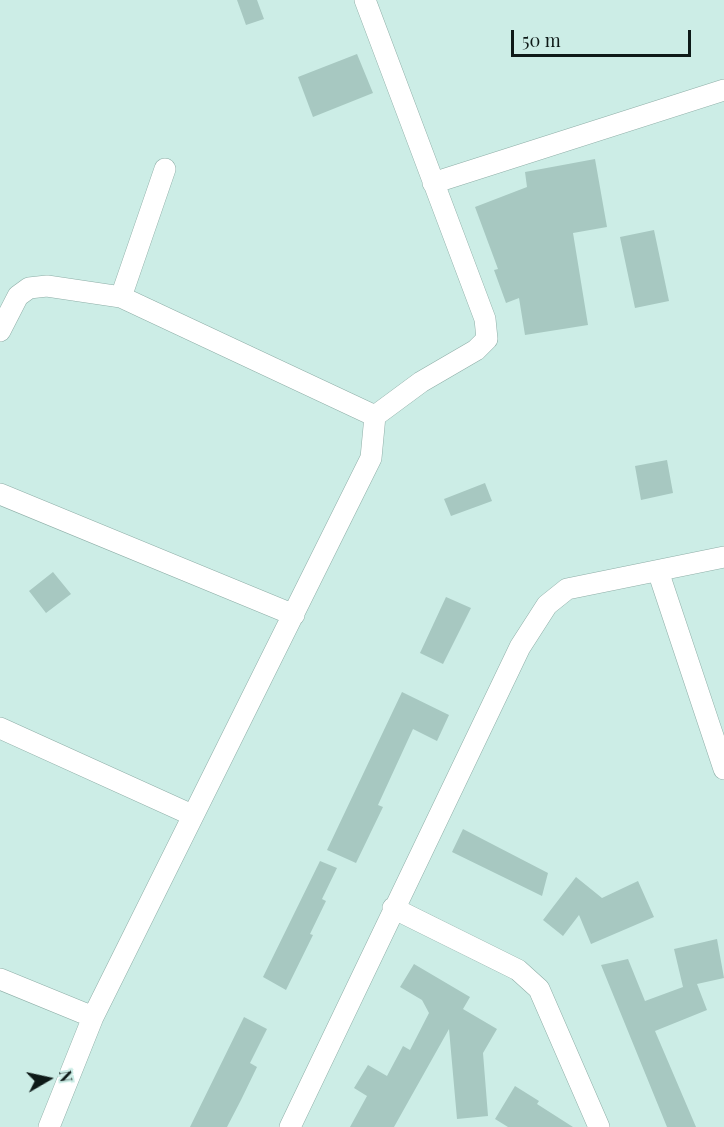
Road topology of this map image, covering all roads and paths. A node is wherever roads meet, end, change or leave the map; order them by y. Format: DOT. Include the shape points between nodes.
graph roads {
  1 [pos="365,0"];
  2 [pos="724,90"];
  3 [pos="165,170"];
  4 [pos="433,183"];
  5 [pos="121,297"];
  6 [pos="0,331"];
  7 [pos="375,416"];
  8 [pos="0,494"];
  9 [pos="724,557"];
  10 [pos="658,571"];
  11 [pos="294,615"];
  12 [pos="0,728"];
  13 [pos="724,769"];
  14 [pos="192,814"];
  15 [pos="393,908"];
  16 [pos="0,980"];
  17 [pos="93,1017"];
  18 [pos="49,1127"];
  19 [pos="290,1127"];
  20 [pos="598,1127"];
  1 -- 4 [label="street"];
  2 -- 4 [label="street"];
  3 -- 5 [label="street"];
  4 -- 7 [label="street" via="485,319 488,339"];
  5 -- 6 [label="street" via="47,286 29,288 18,296"];
  5 -- 7 [label="street"];
  7 -- 11 [label="street" via="371,459"];
  8 -- 11 [label="street"];
  9 -- 10 [label="street"];
  10 -- 13 [label="street"];
  10 -- 15 [label="street" via="567,589 547,605 520,647"];
  11 -- 14 [label="street"];
  12 -- 14 [label="street"];
  14 -- 17 [label="street"];
  15 -- 19 [label="street"];
  15 -- 20 [label="street" via="518,969 539,989"];
  16 -- 17 [label="street"];
  17 -- 18 [label="street"];
}
